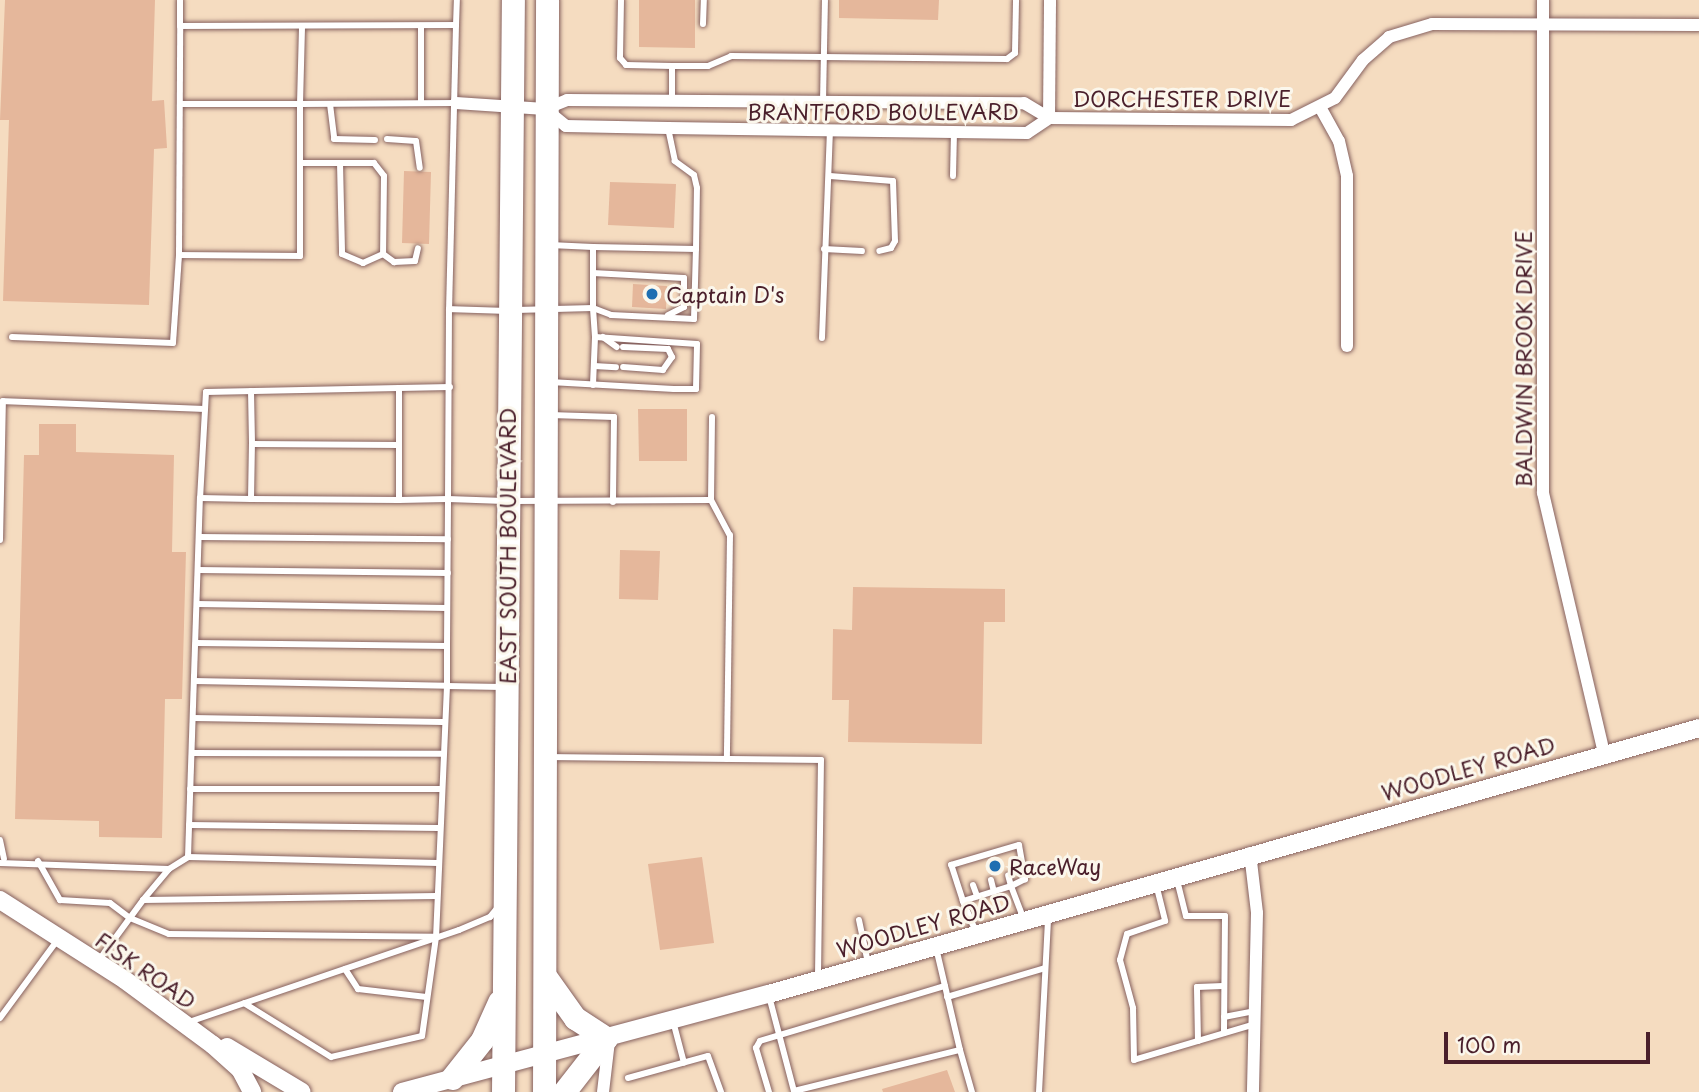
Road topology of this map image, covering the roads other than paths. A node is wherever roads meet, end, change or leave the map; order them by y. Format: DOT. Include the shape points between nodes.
graph roads {
  1 [pos="180,0"];
  2 [pos="457,0"];
  3 [pos="513,0"];
  4 [pos="547,0"];
  5 [pos="621,0"];
  6 [pos="704,0"];
  7 [pos="825,0"];
  8 [pos="1016,0"];
  9 [pos="1050,0"];
  10 [pos="1543,0"];
  11 [pos="703,24"];
  12 [pos="1542,24"];
  13 [pos="456,25"];
  14 [pos="1699,25"];
  15 [pos="180,26"];
  16 [pos="421,27"];
  17 [pos="302,28"];
  18 [pos="824,56"];
  19 [pos="671,66"];
  20 [pos="672,101"];
  21 [pos="823,102"];
  22 [pos="421,103"];
  23 [pos="456,103"];
  24 [pos="180,104"];
  25 [pos="300,104"];
  26 [pos="330,104"];
  27 [pos="511,107"];
  28 [pos="1320,107"];
  29 [pos="545,109"];
  30 [pos="1049,118"];
  31 [pos="668,128"];
  32 [pos="830,131"];
  33 [pos="954,132"];
  34 [pos="387,139"];
  35 [pos="375,140"];
  36 [pos="300,163"];
  37 [pos="340,163"];
  38 [pos="420,168"];
  39 [pos="830,176"];
  40 [pos="953,176"];
  41 [pos="544,245"];
  42 [pos="593,247"];
  43 [pos="418,248"];
  44 [pos="696,249"];
  45 [pos="824,249"];
  46 [pos="862,251"];
  47 [pos="879,251"];
  48 [pos="383,254"];
  49 [pos="179,255"];
  50 [pos="593,273"];
  51 [pos="544,307"];
  52 [pos="593,307"];
  53 [pos="449,309"];
  54 [pos="509,311"];
  55 [pos="663,317"];
  56 [pos="12,337"];
  57 [pos="594,337"];
  58 [pos="603,337"];
  59 [pos="822,338"];
  60 [pos="1347,346"];
  61 [pos="594,366"];
  62 [pos="663,370"];
  63 [pos="544,382"];
  64 [pos="593,384"];
  65 [pos="450,387"];
  66 [pos="399,388"];
  67 [pos="663,388"];
  68 [pos="251,391"];
  69 [pos="202,409"];
  70 [pos="544,415"];
  71 [pos="712,416"];
  72 [pos="252,444"];
  73 [pos="399,445"];
  74 [pos="200,498"];
  75 [pos="251,499"];
  76 [pos="448,499"];
  77 [pos="399,500"];
  78 [pos="711,500"];
  79 [pos="507,501"];
  80 [pos="613,502"];
  81 [pos="544,503"];
  82 [pos="199,537"];
  83 [pos="448,539"];
  84 [pos="0,540"];
  85 [pos="198,570"];
  86 [pos="448,573"];
  87 [pos="197,604"];
  88 [pos="447,608"];
  89 [pos="196,643"];
  90 [pos="447,646"];
  91 [pos="194,681"];
  92 [pos="447,686"];
  93 [pos="505,688"];
  94 [pos="193,718"];
  95 [pos="443,722"];
  96 [pos="1699,729"];
  97 [pos="192,753"];
  98 [pos="441,754"];
  99 [pos="1604,754"];
  100 [pos="543,757"];
  101 [pos="727,759"];
  102 [pos="190,789"];
  103 [pos="440,789"];
  104 [pos="189,825"];
  105 [pos="438,828"];
  106 [pos="0,841"];
  107 [pos="1000,850"];
  108 [pos="1250,853"];
  109 [pos="984,855"];
  110 [pos="188,857"];
  111 [pos="965,860"];
  112 [pos="2,861"];
  113 [pos="38,861"];
  114 [pos="1003,861"];
  115 [pos="438,863"];
  116 [pos="986,865"];
  117 [pos="169,869"];
  118 [pos="968,870"];
  119 [pos="1008,875"];
  120 [pos="1176,875"];
  121 [pos="991,880"];
  122 [pos="1155,881"];
  123 [pos="973,885"];
  124 [pos="1012,886"];
  125 [pos="994,892"];
  126 [pos="437,896"];
  127 [pos="978,897"];
  128 [pos="0,900"];
  129 [pos="143,900"];
  130 [pos="504,900"];
  131 [pos="963,901"];
  132 [pos="1048,912"];
  133 [pos="130,918"];
  134 [pos="1024,919"];
  135 [pos="859,920"];
  136 [pos="976,933"];
  137 [pos="436,937"];
  138 [pos="60,938"];
  139 [pos="935,946"];
  140 [pos="97,962"];
  141 [pos="868,965"];
  142 [pos="1045,968"];
  143 [pos="345,969"];
  144 [pos="544,974"];
  145 [pos="818,980"];
  146 [pos="945,986"];
  147 [pos="1223,986"];
  148 [pos="503,993"];
  149 [pos="769,994"];
  150 [pos="427,996"];
  151 [pos="947,997"];
  152 [pos="244,1003"];
  153 [pos="1224,1017"];
  154 [pos="1255,1017"];
  155 [pos="0,1018"];
  156 [pos="673,1020"];
  157 [pos="184,1024"];
  158 [pos="1224,1033"];
  159 [pos="780,1034"];
  160 [pos="608,1038"];
  161 [pos="1198,1041"];
  162 [pos="214,1045"];
  163 [pos="960,1050"];
  164 [pos="544,1055"];
  165 [pos="684,1063"];
  166 [pos="503,1065"];
  167 [pos="240,1069"];
  168 [pos="628,1078"];
  169 [pos="445,1086"];
  170 [pos="240,1092"];
  171 [pos="252,1092"];
  172 [pos="302,1092"];
  173 [pos="402,1092"];
  174 [pos="503,1092"];
  175 [pos="544,1092"];
  176 [pos="564,1092"];
  177 [pos="603,1092"];
  178 [pos="721,1092"];
  179 [pos="769,1092"];
  180 [pos="794,1092"];
  181 [pos="972,1092"];
  182 [pos="1039,1092"];
  183 [pos="1254,1092"];
  1 -- 15 [label="lane"];
  2 -- 13 [label="lane"];
  3 -- 27 [label="highway, EAST SOUTH BOULEVARD"];
  4 -- 29 [label="highway, EAST SOUTH BOULEVARD"];
  5 -- 19 [label="lane" via="620,58 626,65"];
  6 -- 11 [label="lane"];
  7 -- 18 [label="lane"];
  8 -- 18 [label="lane" via="1015,53 1007,59"];
  9 -- 30 [label="street"];
  10 -- 12 [label="street, BALDWIN BROOK DRIVE"];
  12 -- 14 [label="street, DORCHESTER DRIVE"];
  12 -- 28 [label="street, DORCHESTER DRIVE" via="1432,24 1398,32 1375,47 1335,98"];
  12 -- 99 [label="street, BALDWIN BROOK DRIVE" via="1543,493"];
  13 -- 16 [label="lane"];
  13 -- 23 [label="lane"];
  15 -- 17 [label="lane"];
  15 -- 24 [label="lane"];
  16 -- 17 [label="lane"];
  16 -- 22 [label="lane"];
  17 -- 25 [label="lane"];
  18 -- 19 [label="lane" via="731,57 708,66"];
  18 -- 21 [label="lane"];
  19 -- 20 [label="lane"];
  20 -- 21 [label="street, BRANTFORD BOULEVARD"];
  20 -- 29 [label="street, BRANTFORD BOULEVARD" via="567,100"];
  21 -- 30 [label="street, BRANTFORD BOULEVARD" via="1024,103"];
  22 -- 23 [label="lane"];
  22 -- 26 [label="lane"];
  23 -- 27 [label="street, BRANTFORD BOULEVARD"];
  23 -- 53 [label="lane"];
  24 -- 25 [label="lane"];
  24 -- 49 [label="lane"];
  25 -- 26 [label="lane"];
  25 -- 36 [label="lane"];
  26 -- 35 [label="lane" via="334,139"];
  27 -- 29 [label="street, BRANTFORD BOULEVARD"];
  27 -- 54 [label="highway, EAST SOUTH BOULEVARD"];
  28 -- 30 [label="street, DORCHESTER DRIVE" via="1305,117 1277,122"];
  28 -- 60 [label="street" via="1339,141 1347,176"];
  29 -- 31 [label="street, BRANTFORD BOULEVARD" via="566,126"];
  29 -- 41 [label="highway, EAST SOUTH BOULEVARD"];
  30 -- 33 [label="street, BRANTFORD BOULEVARD" via="1027,133"];
  31 -- 32 [label="street, BRANTFORD BOULEVARD"];
  31 -- 44 [label="lane" via="675,161 694,175"];
  32 -- 33 [label="street, BRANTFORD BOULEVARD"];
  32 -- 39 [label="lane"];
  33 -- 40 [label="lane"];
  34 -- 38 [label="lane" via="416,141"];
  36 -- 37 [label="lane"];
  36 -- 49 [label="lane" via="300,256"];
  37 -- 48 [label="lane" via="381,167"];
  37 -- 48 [label="lane" via="342,254 363,263"];
  39 -- 45 [label="lane" via="825,184"];
  39 -- 47 [label="lane" via="893,181 895,241 891,248"];
  41 -- 42 [label="lane"];
  41 -- 51 [label="highway, EAST SOUTH BOULEVARD"];
  42 -- 44 [label="lane"];
  42 -- 50 [label="lane"];
  43 -- 48 [label="lane" via="415,261 394,262"];
  44 -- 55 [label="lane" via="694,319"];
  45 -- 46 [label="lane"];
  45 -- 59 [label="lane"];
  49 -- 56 [label="lane" via="173,343"];
  50 -- 52 [label="lane"];
  50 -- 55 [label="lane" via="684,278 684,307"];
  51 -- 52 [label="lane"];
  51 -- 54 [label="lane"];
  51 -- 63 [label="highway, EAST SOUTH BOULEVARD"];
  52 -- 55 [label="lane" via="611,315"];
  52 -- 57 [label="lane"];
  53 -- 54 [label="lane"];
  53 -- 65 [label="lane"];
  54 -- 79 [label="highway, EAST SOUTH BOULEVARD"];
  57 -- 58 [label="lane"];
  57 -- 61 [label="lane"];
  58 -- 62 [label="lane" via="620,347 668,349 672,363"];
  58 -- 67 [label="lane" via="697,344 696,389"];
  61 -- 62 [label="lane"];
  61 -- 64 [label="lane"];
  62 -- 67 [label="lane"];
  63 -- 64 [label="lane"];
  63 -- 70 [label="highway, EAST SOUTH BOULEVARD"];
  64 -- 67 [label="lane"];
  65 -- 66 [label="lane"];
  65 -- 76 [label="lane"];
  66 -- 68 [label="lane"];
  66 -- 73 [label="lane"];
  68 -- 69 [label="lane" via="206,392"];
  68 -- 72 [label="lane"];
  69 -- 74 [label="lane"];
  69 -- 84 [label="lane" via="3,401"];
  70 -- 80 [label="lane" via="614,416"];
  70 -- 81 [label="highway, EAST SOUTH BOULEVARD"];
  71 -- 78 [label="lane"];
  72 -- 73 [label="lane"];
  72 -- 75 [label="lane"];
  73 -- 77 [label="lane"];
  74 -- 75 [label="lane"];
  74 -- 82 [label="lane"];
  75 -- 77 [label="lane"];
  76 -- 77 [label="lane"];
  76 -- 79 [label="lane"];
  76 -- 83 [label="lane"];
  78 -- 80 [label="lane"];
  78 -- 101 [label="lane" via="730,535"];
  79 -- 81 [label="lane"];
  79 -- 93 [label="highway, EAST SOUTH BOULEVARD"];
  80 -- 81 [label="lane"];
  81 -- 100 [label="highway, EAST SOUTH BOULEVARD"];
  82 -- 83 [label="lane"];
  82 -- 85 [label="lane"];
  83 -- 86 [label="lane"];
  85 -- 86 [label="lane"];
  85 -- 87 [label="lane"];
  86 -- 88 [label="lane"];
  87 -- 88 [label="lane"];
  87 -- 89 [label="lane"];
  88 -- 90 [label="lane"];
  89 -- 90 [label="lane"];
  89 -- 91 [label="lane"];
  90 -- 92 [label="lane"];
  91 -- 92 [label="lane"];
  91 -- 94 [label="lane"];
  92 -- 93 [label="lane"];
  92 -- 95 [label="lane"];
  93 -- 130 [label="highway, EAST SOUTH BOULEVARD"];
  94 -- 95 [label="lane"];
  94 -- 97 [label="lane"];
  95 -- 98 [label="lane"];
  96 -- 99 [label="street, WOODLEY ROAD"];
  97 -- 98 [label="lane"];
  97 -- 102 [label="lane"];
  98 -- 103 [label="lane"];
  99 -- 108 [label="street, WOODLEY ROAD"];
  100 -- 101 [label="lane"];
  100 -- 144 [label="highway, EAST SOUTH BOULEVARD"];
  101 -- 145 [label="lane" via="821,760"];
  102 -- 103 [label="lane"];
  102 -- 104 [label="lane"];
  103 -- 105 [label="lane"];
  104 -- 105 [label="lane"];
  104 -- 110 [label="lane"];
  105 -- 115 [label="lane"];
  106 -- 112 [label="lane"];
  107 -- 109 [label="lane"];
  107 -- 114 [label="lane"];
  107 -- 124 [label="lane" via="1019,845 1027,873"];
  108 -- 120 [label="street, WOODLEY ROAD"];
  108 -- 154 [label="street" via="1257,913"];
  109 -- 111 [label="lane"];
  109 -- 116 [label="lane"];
  110 -- 115 [label="lane"];
  110 -- 117 [label="lane"];
  111 -- 118 [label="lane"];
  111 -- 131 [label="lane" via="951,864"];
  112 -- 113 [label="lane"];
  113 -- 117 [label="lane"];
  113 -- 133 [label="lane" via="60,900 110,903"];
  115 -- 126 [label="lane"];
  117 -- 129 [label="lane"];
  119 -- 124 [label="lane"];
  120 -- 122 [label="street, WOODLEY ROAD"];
  120 -- 147 [label="lane" via="1186,916 1225,916"];
  121 -- 125 [label="lane"];
  122 -- 132 [label="street, WOODLEY ROAD"];
  122 -- 161 [label="lane" via="1165,921 1127,934 1120,960 1133,1008 1134,1060"];
  123 -- 127 [label="lane"];
  124 -- 125 [label="lane"];
  124 -- 134 [label="lane"];
  125 -- 127 [label="lane"];
  126 -- 129 [label="lane"];
  126 -- 137 [label="lane"];
  127 -- 131 [label="lane"];
  128 -- 138 [label="street, FISK ROAD"];
  129 -- 133 [label="lane"];
  130 -- 137 [label="lane" via="490,917"];
  130 -- 148 [label="highway, EAST SOUTH BOULEVARD"];
  131 -- 136 [label="lane"];
  132 -- 134 [label="street, WOODLEY ROAD"];
  132 -- 142 [label="lane"];
  133 -- 137 [label="lane" via="169,934"];
  133 -- 140 [label="lane"];
  134 -- 136 [label="street, WOODLEY ROAD"];
  135 -- 141 [label="lane"];
  136 -- 139 [label="street, WOODLEY ROAD"];
  137 -- 143 [label="lane"];
  137 -- 150 [label="lane"];
  138 -- 140 [label="street, FISK ROAD"];
  138 -- 155 [label="lane"];
  139 -- 141 [label="street, WOODLEY ROAD"];
  139 -- 146 [label="lane"];
  140 -- 157 [label="street, FISK ROAD"];
  141 -- 145 [label="street, WOODLEY ROAD"];
  142 -- 151 [label="lane"];
  142 -- 182 [label="lane"];
  143 -- 150 [label="lane" via="358,989"];
  143 -- 152 [label="lane"];
  144 -- 160 [label="highway" via="575,1017"];
  144 -- 164 [label="highway, EAST SOUTH BOULEVARD"];
  145 -- 149 [label="street, WOODLEY ROAD"];
  146 -- 151 [label="lane"];
  146 -- 159 [label="lane"];
  147 -- 153 [label="lane"];
  147 -- 161 [label="lane" via="1197,987"];
  148 -- 166 [label="highway, EAST SOUTH BOULEVARD"];
  148 -- 169 [label="highway" via="482,1040"];
  149 -- 156 [label="street, WOODLEY ROAD"];
  149 -- 159 [label="lane"];
  150 -- 152 [label="lane" via="422,1036 331,1056"];
  151 -- 163 [label="lane"];
  152 -- 157 [label="lane"];
  153 -- 154 [label="lane"];
  153 -- 158 [label="lane"];
  154 -- 158 [label="lane"];
  154 -- 183 [label="street"];
  156 -- 160 [label="street, WOODLEY ROAD"];
  156 -- 165 [label="lane"];
  157 -- 162 [label="street, FISK ROAD"];
  158 -- 161 [label="lane"];
  159 -- 179 [label="lane" via="760,1041 756,1048"];
  159 -- 180 [label="lane"];
  160 -- 164 [label="street, WOODLEY ROAD"];
  160 -- 176 [label="highway"];
  160 -- 177 [label="street"];
  162 -- 167 [label="street, FISK ROAD"];
  162 -- 172 [label="street" via="232,1048"];
  163 -- 180 [label="lane"];
  163 -- 181 [label="lane"];
  164 -- 166 [label="street, WOODLEY ROAD"];
  164 -- 175 [label="highway, EAST SOUTH BOULEVARD"];
  165 -- 168 [label="lane"];
  165 -- 178 [label="lane" via="712,1058"];
  166 -- 169 [label="street, WOODLEY ROAD"];
  166 -- 174 [label="highway, EAST SOUTH BOULEVARD"];
  167 -- 170 [label="street"];
  167 -- 171 [label="street, FISK ROAD"];
  169 -- 173 [label="street, WOODLEY ROAD"];
}
